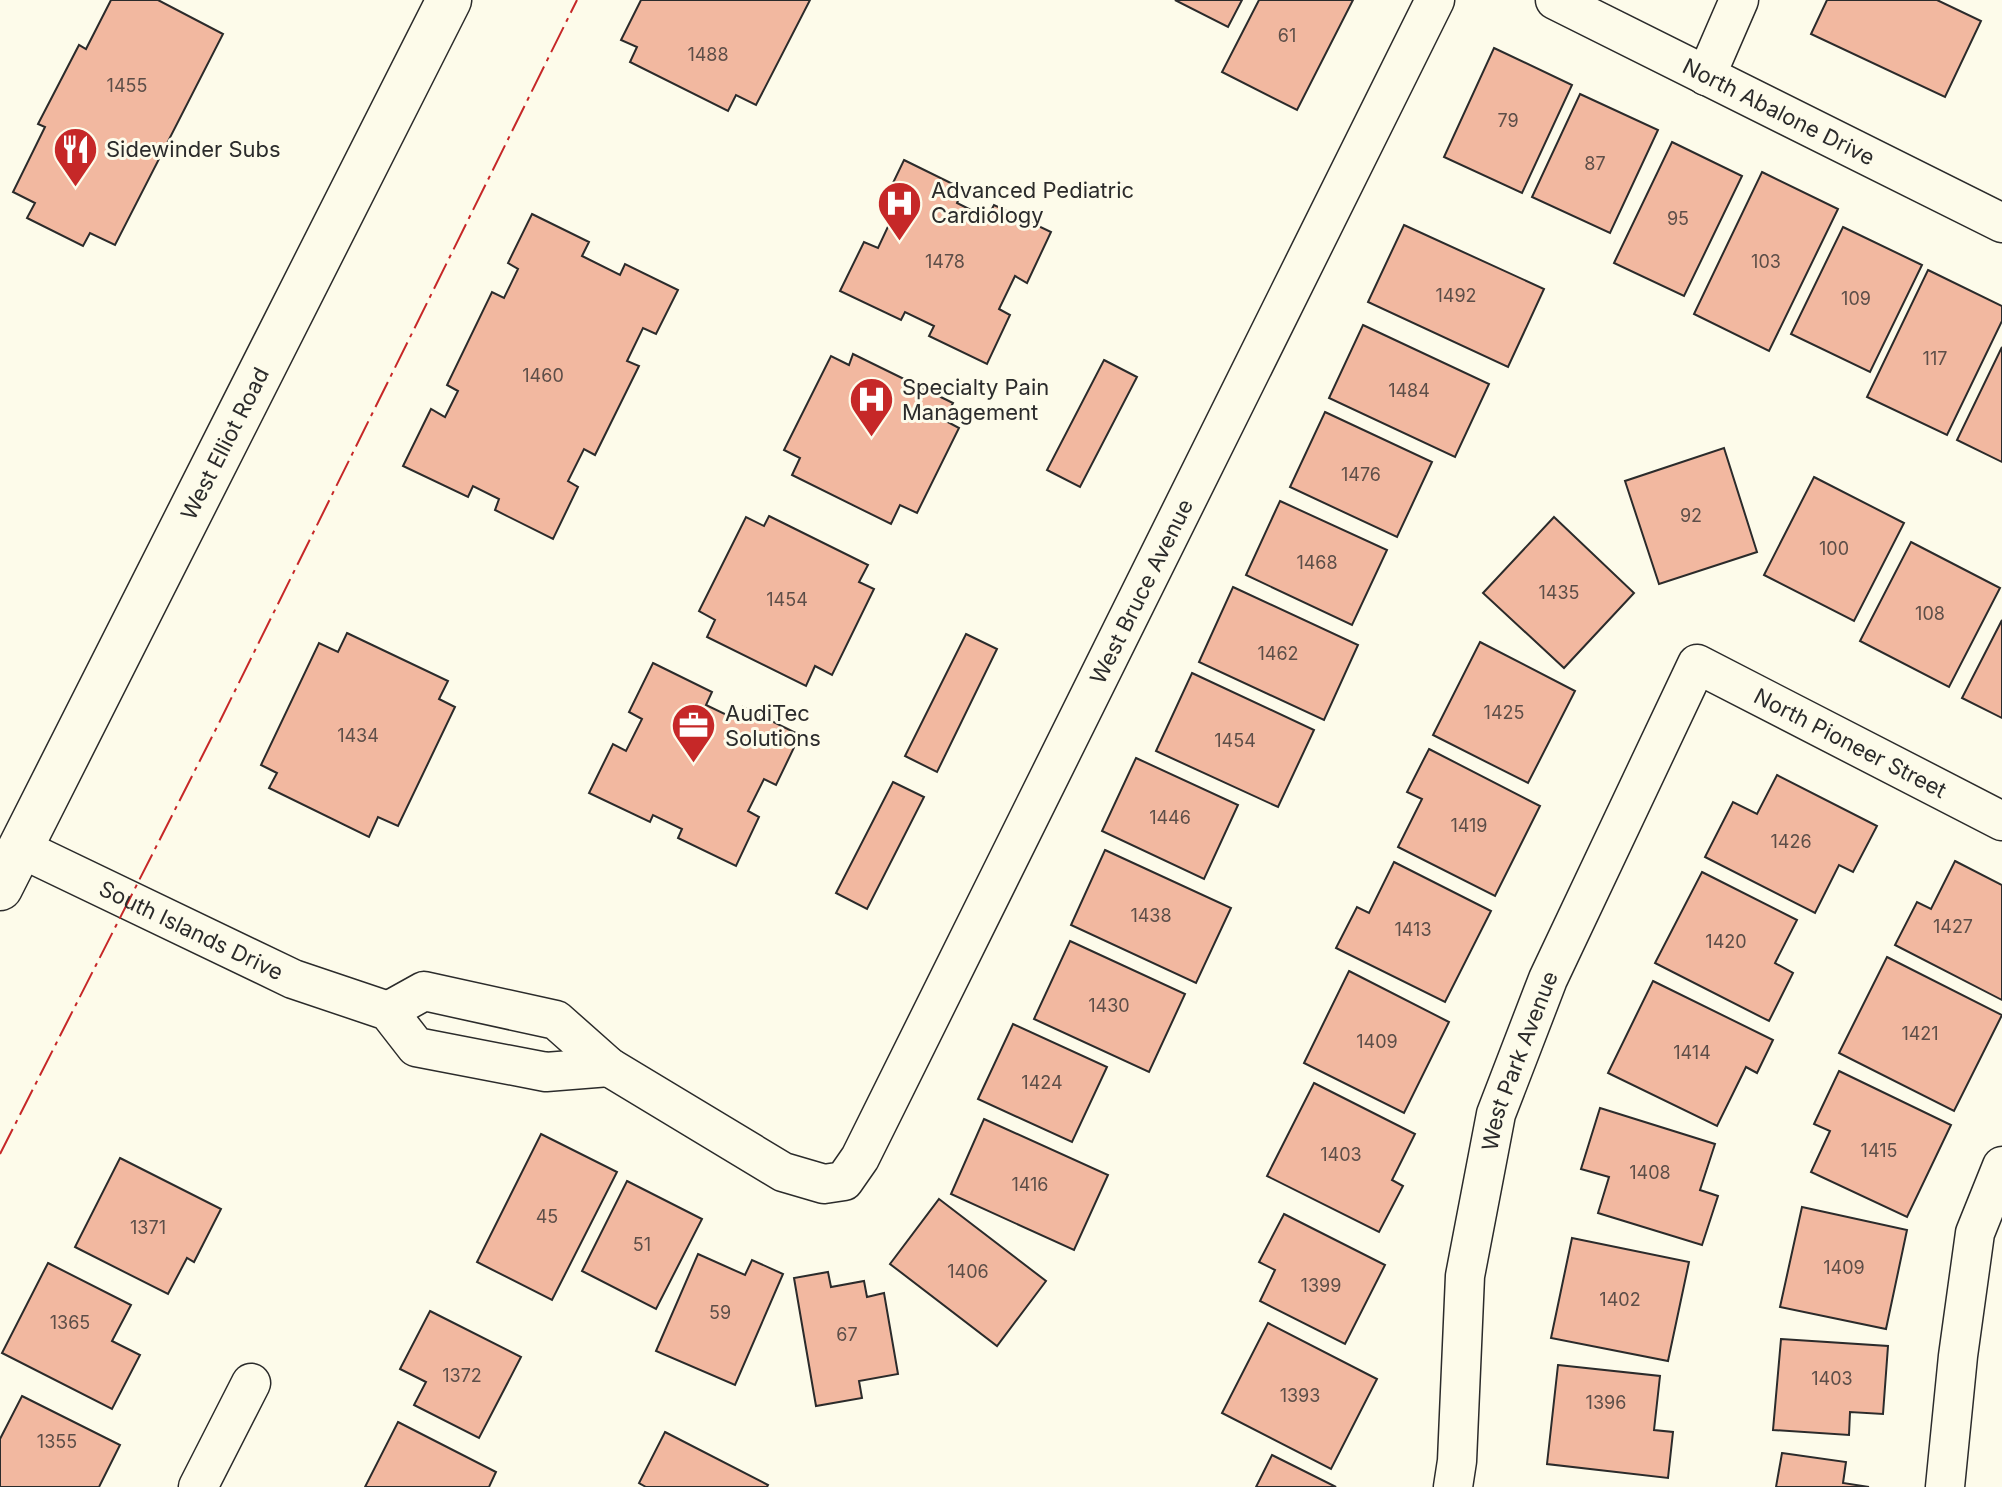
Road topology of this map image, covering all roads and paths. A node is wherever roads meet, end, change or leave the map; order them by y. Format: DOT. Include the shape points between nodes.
graph roads {
  1 [pos="449,0"];
  2 [pos="1435,0"];
  3 [pos="1555,0"];
  4 [pos="1739,0"];
  5 [pos="1706,76"];
  6 [pos="2002,223"];
  7 [pos="1697,664"];
  8 [pos="2002,821"];
  9 [pos="10,843"];
  10 [pos="0,888"];
  11 [pos="388,1011"];
  12 [pos="523,1013"];
  13 [pos="516,1066"];
  14 [pos="609,1067"];
  15 [pos="2002,1166"];
  16 [pos="251,1383"];
  17 [pos="198,1487"];
  18 [pos="1453,1487"];
  19 [pos="1945,1487"];
  1 -- 9 [label="main road, West Elliot Road"];
  2 -- 14 [label="street, West Bruce Avenue" via="860,1158 844,1181 824,1184 783,1172"];
  3 -- 5 [label="street, North Abalone Drive"];
  4 -- 5 [label="street"];
  5 -- 6 [label="street, North Abalone Drive"];
  7 -- 8 [label="street, North Pioneer Street"];
  7 -- 18 [label="street, West Park Avenue" via="1548,979 1496,1114 1465,1276"];
  9 -- 10 [label="main road, West Elliot Road"];
  9 -- 11 [label="street, South Islands Drive" via="293,979"];
  11 -- 12 [label="street" via="424,991"];
  11 -- 13 [label="street" via="416,1047"];
  12 -- 13 [label="street"];
  12 -- 14 [label="street" via="556,1020"];
  13 -- 14 [label="street" via="546,1072"];
  15 -- 19 [label="street" via="1975,1233"];
  16 -- 17 [label="street"];
}
